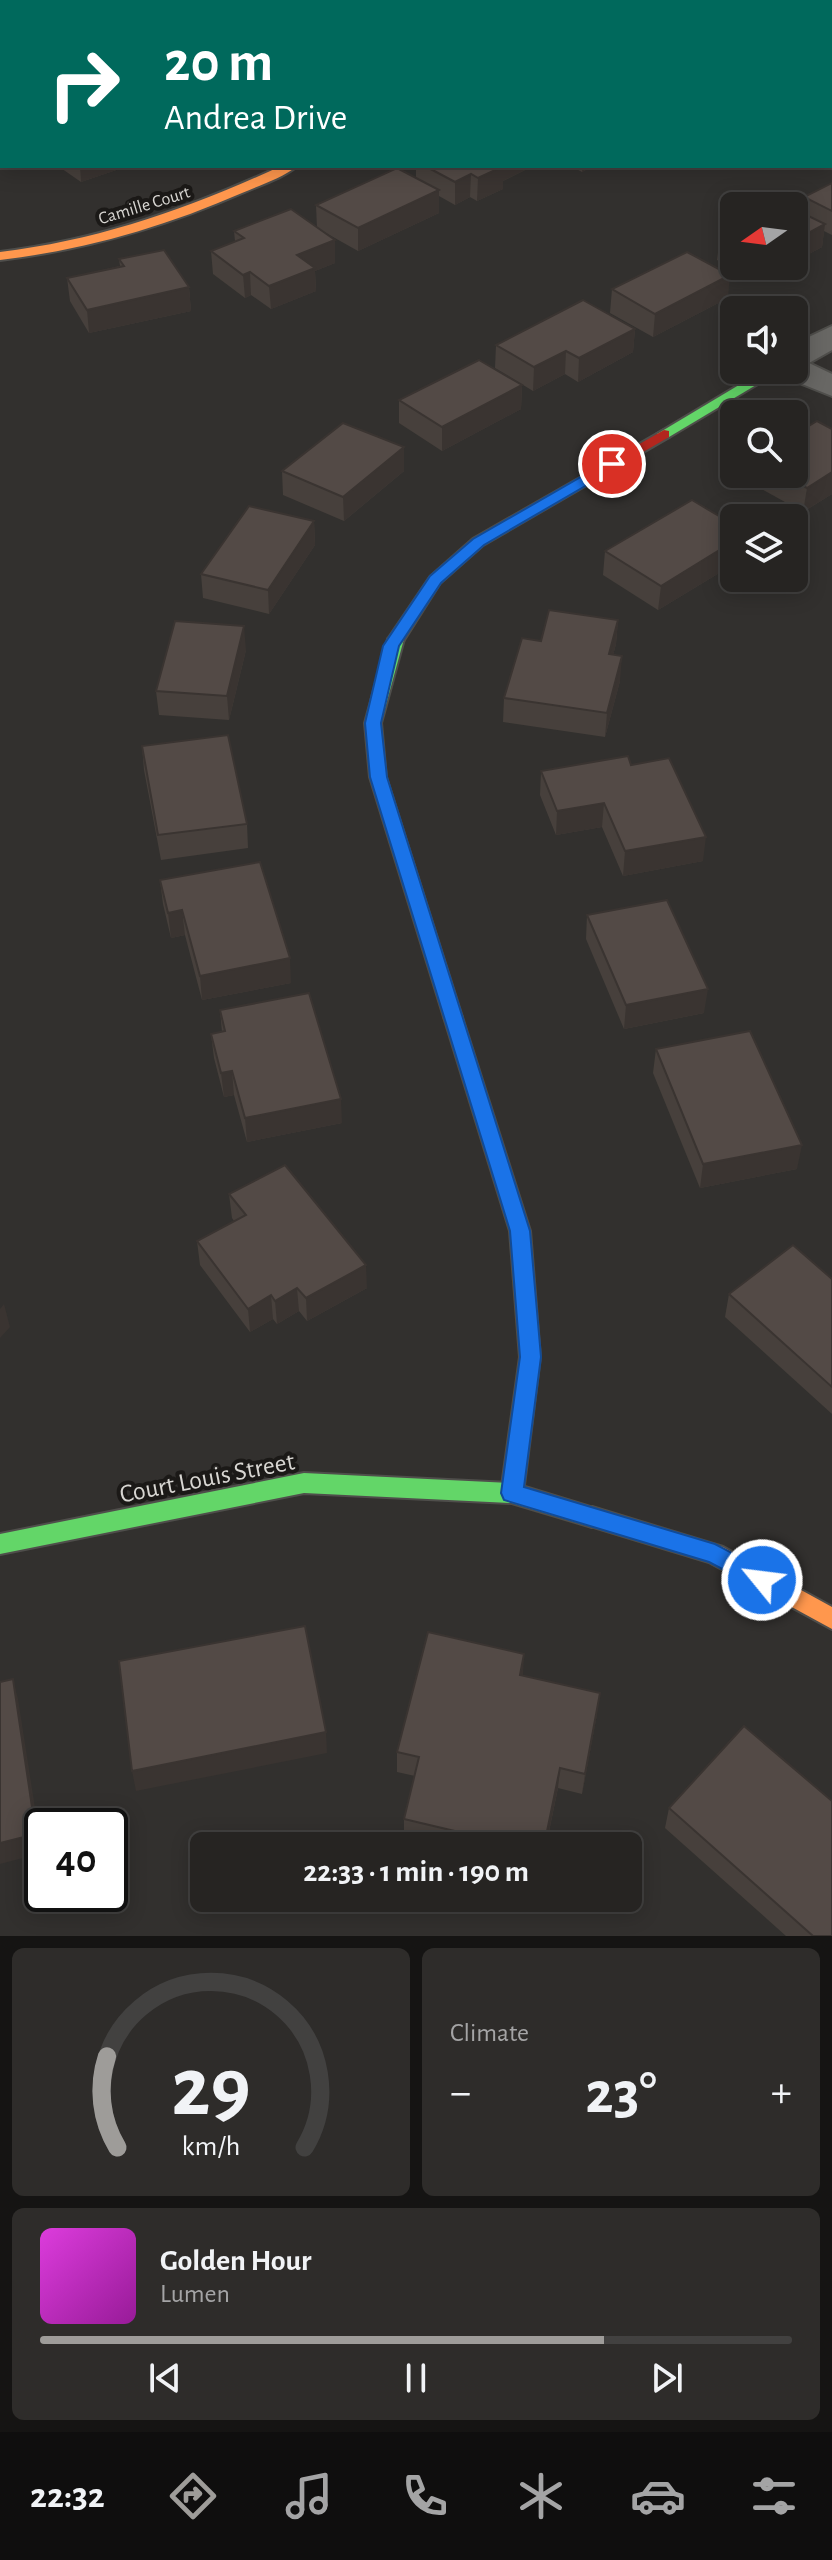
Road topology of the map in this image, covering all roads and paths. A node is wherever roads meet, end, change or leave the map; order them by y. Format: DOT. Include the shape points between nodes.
graph roads {
  1 [pos="287,168"];
  2 [pos="0,256"];
  3 [pos="832,336"];
  4 [pos="808,350"];
  5 [pos="808,375"];
  6 [pos="750,384"];
  7 [pos="832,386"];
  8 [pos="512,1493"];
  9 [pos="0,1544"];
  10 [pos="832,1619"];
  1 -- 2 [label="street, Camille Court" via="152,227 69,247"];
  3 -- 4 [label="street"];
  5 -- 7 [label="street"];
  6 -- 8 [label="street" via="478,542 435,580 391,646 373,723 378,777 520,1231 530,1357"];
  8 -- 9 [label="street, Court Louis Street" via="304,1483"];
  8 -- 10 [label="street, Court Louis Street" via="715,1554"];
}
